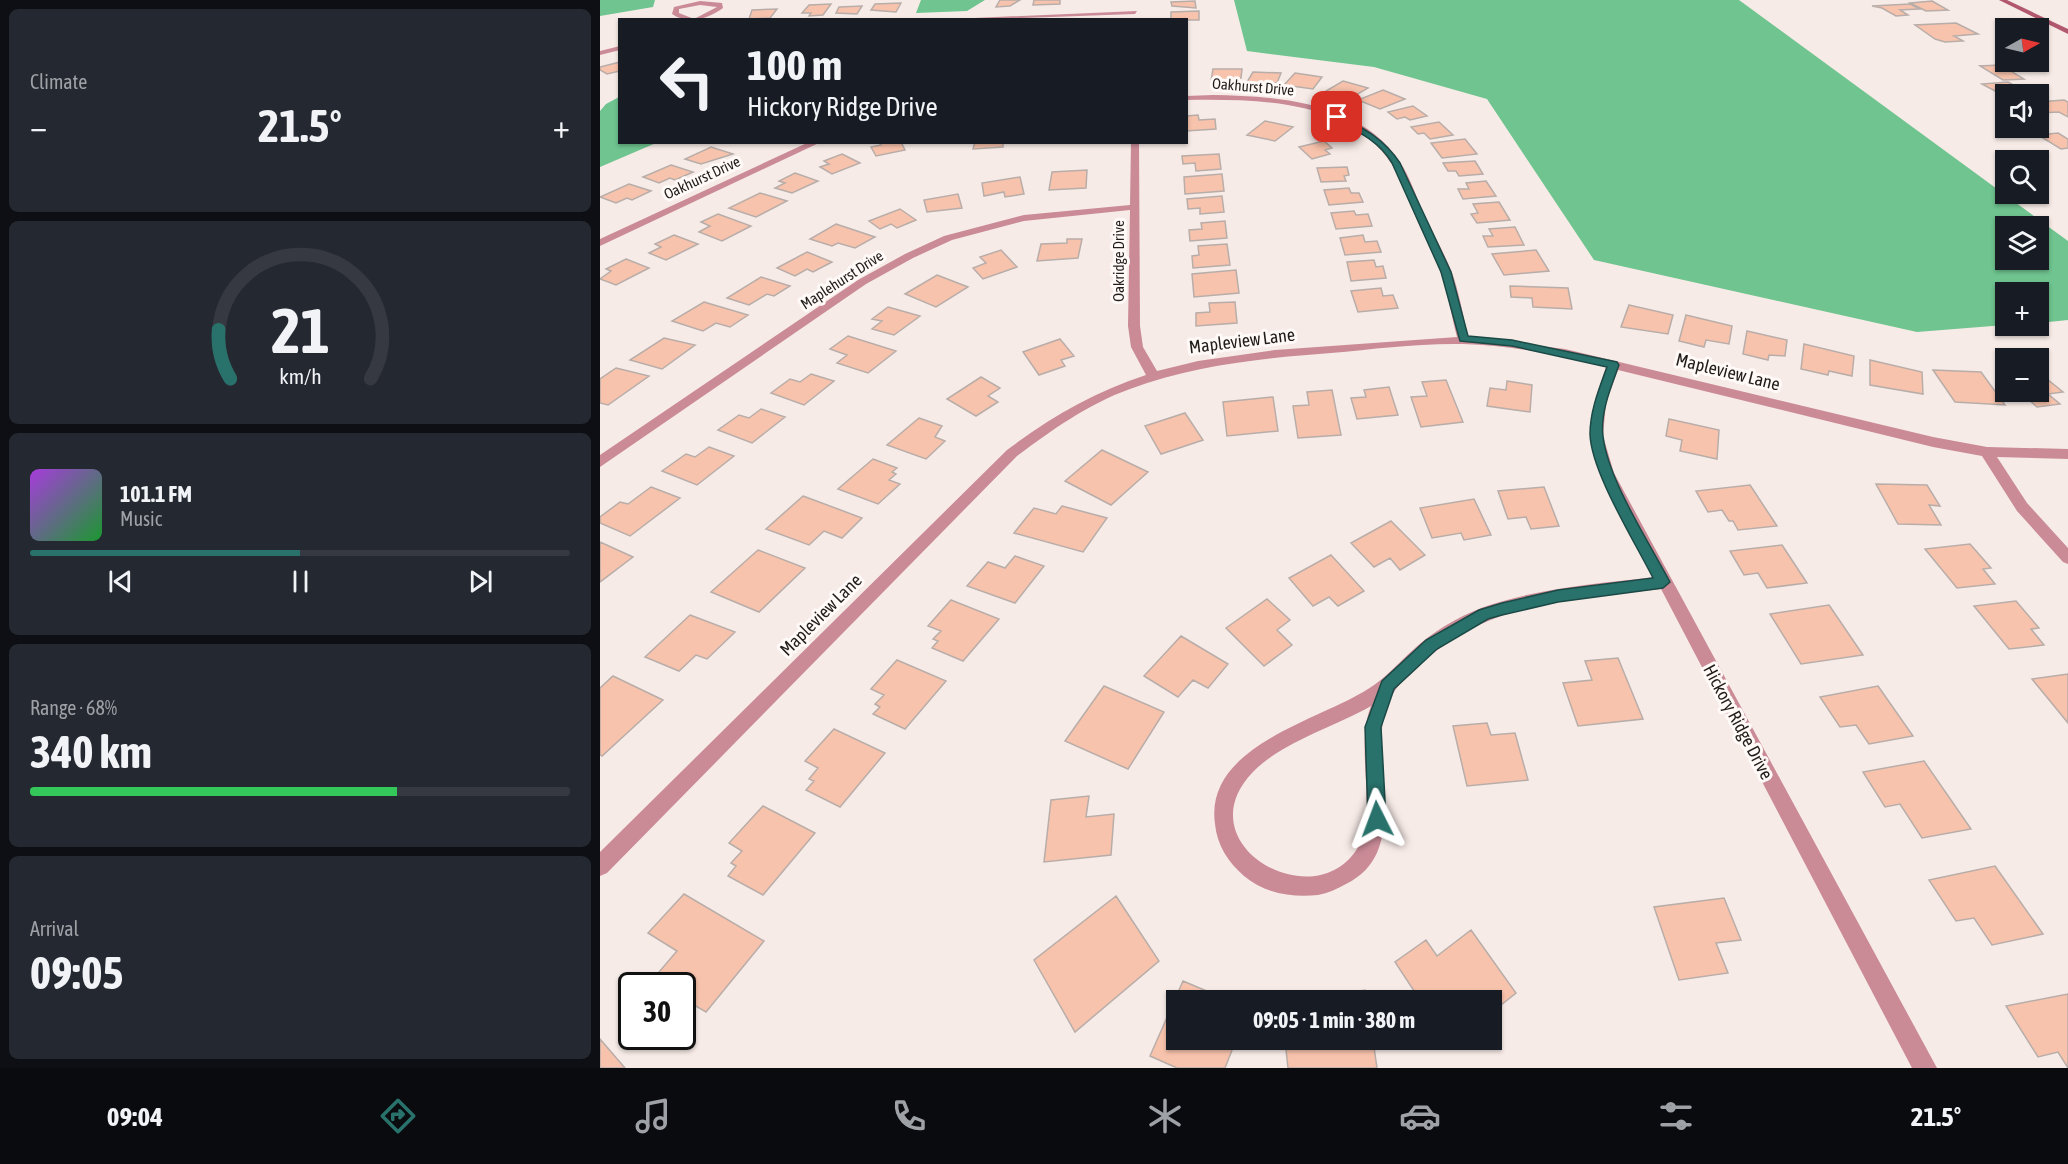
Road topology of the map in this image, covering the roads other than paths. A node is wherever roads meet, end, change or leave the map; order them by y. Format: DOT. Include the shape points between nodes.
graph roads {
  1 [pos="1136,0"];
  2 [pos="2002,0"];
  3 [pos="1136,16"];
  4 [pos="686,18"];
  5 [pos="701,18"];
  6 [pos="1056,18"];
  7 [pos="2068,32"];
  8 [pos="618,48"];
  9 [pos="600,53"];
  10 [pos="1188,98"];
  11 [pos="813,144"];
  12 [pos="1135,144"];
  13 [pos="1135,207"];
  14 [pos="600,243"];
  15 [pos="1463,339"];
  16 [pos="1613,365"];
  17 [pos="1153,376"];
  18 [pos="1987,452"];
  19 [pos="2068,454"];
  20 [pos="600,462"];
  21 [pos="2068,558"];
  22 [pos="1663,582"];
  23 [pos="1388,686"];
  24 [pos="600,866"];
  25 [pos="1925,1068"];
  1 -- 3 [label="street"];
  2 -- 7 [label="main road"];
  3 -- 6 [label="street"];
  4 -- 5 [label="street" via="675,14 676,8 720,4 720,8"];
  8 -- 9 [label="street"];
  10 -- 15 [label="street, Oakhurst Drive" via="1284,103 1337,117 1375,137 1396,163 1446,272"];
  11 -- 14 [label="street, Oakhurst Drive"];
  12 -- 13 [label="street, Oakridge Drive"];
  13 -- 17 [label="street, Oakridge Drive" via="1134,326 1137,347"];
  13 -- 20 [label="street, Maplehurst Drive" via="1024,218 948,238 909,256 862,282"];
  15 -- 16 [label="street, Mapleview Lane" via="1522,345"];
  15 -- 17 [label="street, Mapleview Lane" via="1214,361"];
  16 -- 18 [label="street, Mapleview Lane"];
  16 -- 22 [label="street, Hickory Ridge Drive" via="1600,403 1596,436 1607,473"];
  17 -- 24 [label="street, Mapleview Lane" via="1074,410 1012,453"];
  18 -- 19 [label="street, Mapleview Lane"];
  18 -- 21 [label="street" via="2033,521"];
  22 -- 23 [label="street" via="1558,596 1484,614 1431,644"];
  22 -- 25 [label="street, Hickory Ridge Drive"];
  23 -- 23 [label="street" via="1265,751 1231,783 1222,807 1222,824 1229,844 1256,875 1294,887 1321,885 1344,877 1360,861 1377,819 1373,727"];
}
